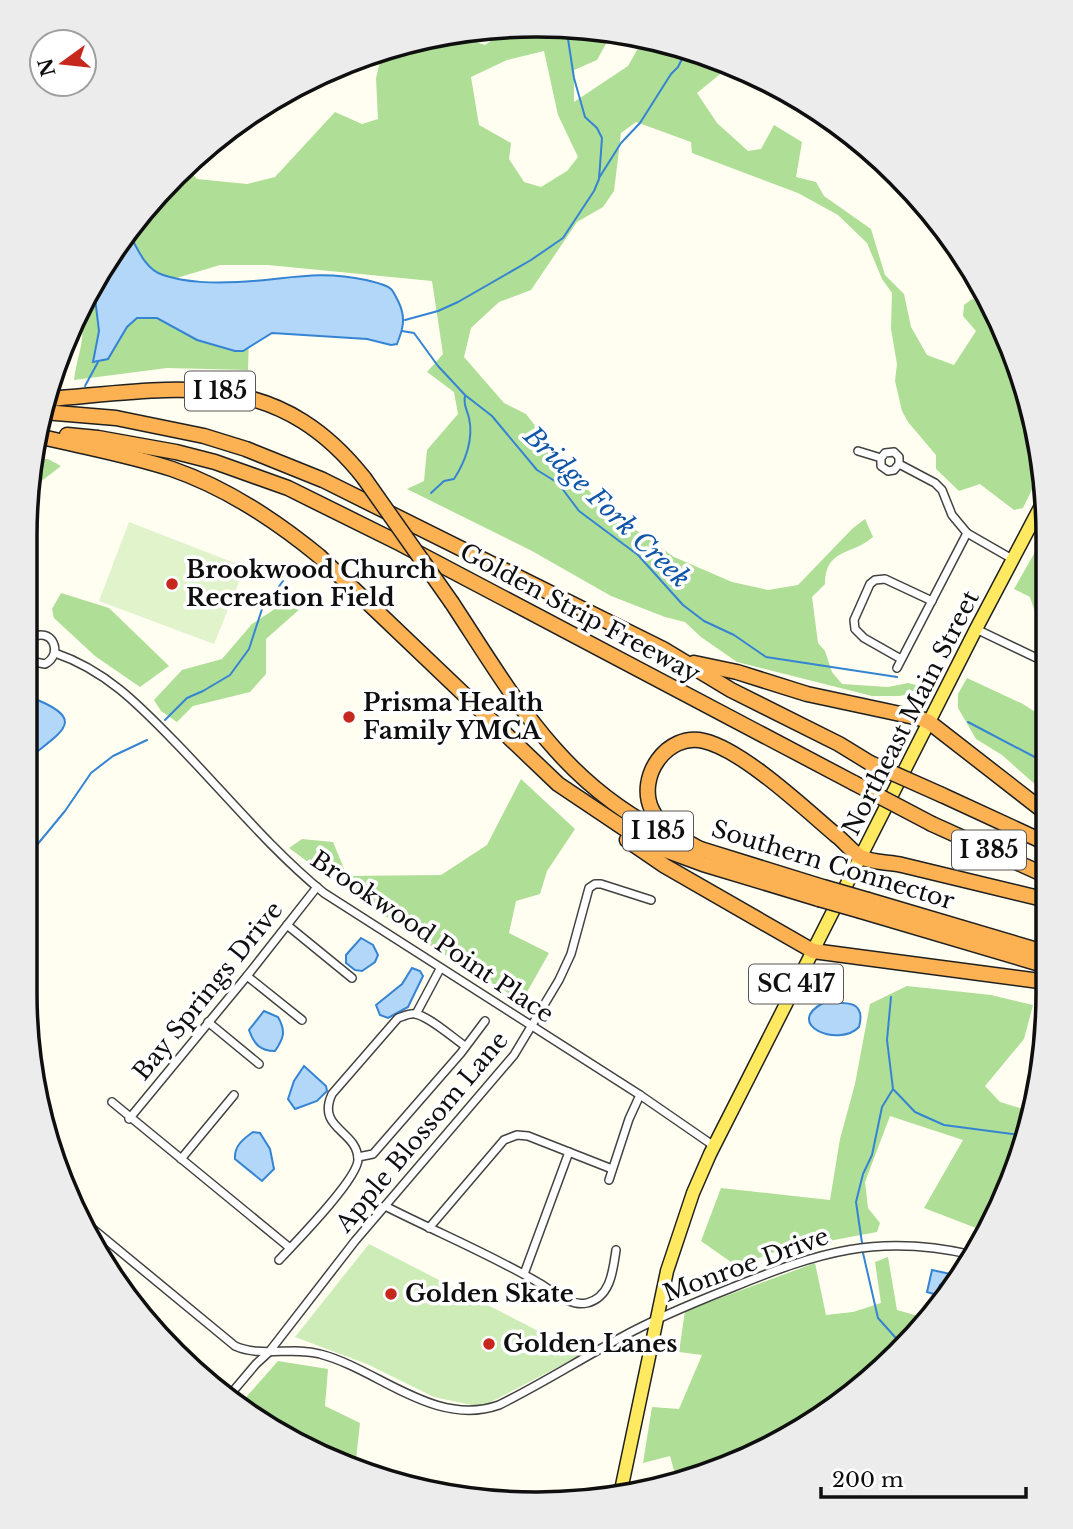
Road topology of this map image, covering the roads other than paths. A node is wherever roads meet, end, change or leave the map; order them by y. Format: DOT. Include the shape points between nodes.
graph roads {
  1 [pos="56,398"];
  2 [pos="53,413"];
  3 [pos="47,436"];
  4 [pos="46,439"];
  5 [pos="858,451"];
  6 [pos="881,458"];
  7 [pos="899,464"];
  8 [pos="1035,517"];
  9 [pos="967,533"];
  10 [pos="1014,560"];
  11 [pos="932,601"];
  12 [pos="976,629"];
  13 [pos="37,636"];
  14 [pos="55,653"];
  15 [pos="1036,658"];
  16 [pos="679,659"];
  17 [pos="901,659"];
  18 [pos="37,664"];
  19 [pos="897,668"];
  20 [pos="929,722"];
  21 [pos="558,783"];
  22 [pos="1036,805"];
  23 [pos="1036,839"];
  24 [pos="700,849"];
  25 [pos="861,858"];
  26 [pos="1036,871"];
  27 [pos="317,887"];
  28 [pos="821,893"];
  29 [pos="1036,897"];
  30 [pos="651,900"];
  31 [pos="864,906"];
  32 [pos="287,925"];
  33 [pos="1036,950"];
  34 [pos="813,951"];
  35 [pos="1036,962"];
  36 [pos="440,969"];
  37 [pos="247,976"];
  38 [pos="352,978"];
  39 [pos="1036,981"];
  40 [pos="416,1014"];
  41 [pos="302,1020"];
  42 [pos="485,1021"];
  43 [pos="208,1022"];
  44 [pos="531,1028"];
  45 [pos="465,1046"];
  46 [pos="259,1064"];
  47 [pos="234,1095"];
  48 [pos="640,1096"];
  49 [pos="112,1102"];
  50 [pos="129,1119"];
  51 [pos="714,1146"];
  52 [pos="569,1152"];
  53 [pos="358,1157"];
  54 [pos="181,1159"];
  55 [pos="612,1169"];
  56 [pos="609,1180"];
  57 [pos="385,1206"];
  58 [pos="429,1228"];
  59 [pos="100,1235"];
  60 [pos="290,1248"];
  61 [pos="616,1250"];
  62 [pos="963,1253"];
  63 [pos="279,1260"];
  64 [pos="524,1274"];
  65 [pos="656,1319"];
  66 [pos="270,1352"];
  67 [pos="234,1390"];
  68 [pos="622,1485"];
  1 -- 24 [label="highway, Southern Connector / I 185, bridge" via="190,389 237,395 276,408 315,429 364,478 527,718 559,757 628,813"];
  2 -- 16 [label="highway, Golden Strip Freeway / I 385" via="165,427 280,462"];
  3 -- 26 [label="highway, Golden Strip Freeway / I 385, bridge" via="98,438 176,452 288,488 932,824"];
  4 -- 21 [label="highway, Southern Connector / I 185" via="175,470 224,492 287,530"];
  5 -- 6 [label="street"];
  6 -- 7 [label="street" via="894,452"];
  6 -- 7 [label="street" via="881,466 888,471"];
  7 -- 9 [label="street" via="935,483"];
  8 -- 10 [label="main road, Northeast Main Street / SC 417"];
  9 -- 10 [label="street"];
  9 -- 11 [label="street"];
  10 -- 12 [label="main road, Northeast Main Street / SC 417"];
  11 -- 17 [label="street"];
  11 -- 17 [label="street" via="885,579 870,584 853,620 855,629"];
  12 -- 15 [label="street"];
  12 -- 20 [label="main road, Northeast Main Street / SC 417"];
  13 -- 14 [label="street, Brookwood Point Place" via="53,640"];
  14 -- 18 [label="street" via="45,664"];
  14 -- 27 [label="street, Brookwood Point Place" via="106,678 139,705"];
  16 -- 20 [label="highway"];
  16 -- 23 [label="highway, Golden Strip Freeway / I 385, bridge" via="870,763"];
  17 -- 19 [label="street"];
  20 -- 22 [label="highway"];
  20 -- 25 [label="main road, Northeast Main Street / SC 417"];
  21 -- 28 [label="highway, Southern Connector / I 185" via="662,849 703,864"];
  21 -- 34 [label="highway" via="665,866"];
  24 -- 25 [label="highway" via="661,824 652,810 648,788 660,755 679,743 697,740 727,750 750,765"];
  24 -- 28 [label="highway, Southern Connector / I 185"];
  25 -- 29 [label="highway"];
  25 -- 34 [label="main road, Northeast Main Street / SC 417"];
  27 -- 32 [label="street, Bay Springs Drive"];
  27 -- 36 [label="street, Brookwood Point Place"];
  28 -- 31 [label="highway, Southern Connector / I 185, bridge"];
  30 -- 44 [label="street, Apple Blossom Lane" via="601,884 592,886 571,954"];
  31 -- 33 [label="highway, Southern Connector / I 185"];
  31 -- 35 [label="highway, Southern Connector / I 185"];
  32 -- 37 [label="street, Bay Springs Drive"];
  32 -- 38 [label="street"];
  34 -- 39 [label="highway"];
  34 -- 51 [label="main road, Northeast Main Street / SC 417"];
  36 -- 40 [label="street"];
  36 -- 44 [label="street, Brookwood Point Place"];
  37 -- 41 [label="street"];
  37 -- 43 [label="street, Bay Springs Drive"];
  40 -- 45 [label="street"];
  40 -- 53 [label="street" via="398,1018 328,1102 330,1120 352,1143"];
  42 -- 45 [label="street"];
  43 -- 46 [label="street"];
  43 -- 50 [label="street, Bay Springs Drive"];
  44 -- 48 [label="street, Brookwood Point Place"];
  44 -- 57 [label="street, Apple Blossom Lane" via="486,1089"];
  45 -- 53 [label="street" via="373,1154"];
  47 -- 54 [label="street"];
  48 -- 51 [label="street, Brookwood Point Place"];
  48 -- 55 [label="street"];
  49 -- 50 [label="street"];
  50 -- 54 [label="street"];
  51 -- 65 [label="main road, Northeast Main Street / SC 417" via="676,1238"];
  52 -- 55 [label="street"];
  52 -- 58 [label="street" via="528,1136 504,1140"];
  52 -- 64 [label="street"];
  53 -- 60 [label="street" via="357,1168 346,1184"];
  54 -- 60 [label="street"];
  55 -- 56 [label="street"];
  57 -- 58 [label="street"];
  57 -- 66 [label="street, Apple Blossom Lane"];
  58 -- 64 [label="street"];
  59 -- 66 [label="street, Monroe Drive" via="229,1342 251,1351"];
  60 -- 63 [label="street"];
  61 -- 64 [label="street" via="605,1293 586,1304 570,1302"];
  62 -- 65 [label="street, Monroe Drive" via="894,1244 844,1249 765,1274"];
  65 -- 66 [label="street, Monroe Drive" via="505,1402 477,1410 426,1401 323,1354"];
  65 -- 68 [label="main road, Northeast Main Street / SC 417"];
  66 -- 67 [label="street, Apple Blossom Lane"];
}
